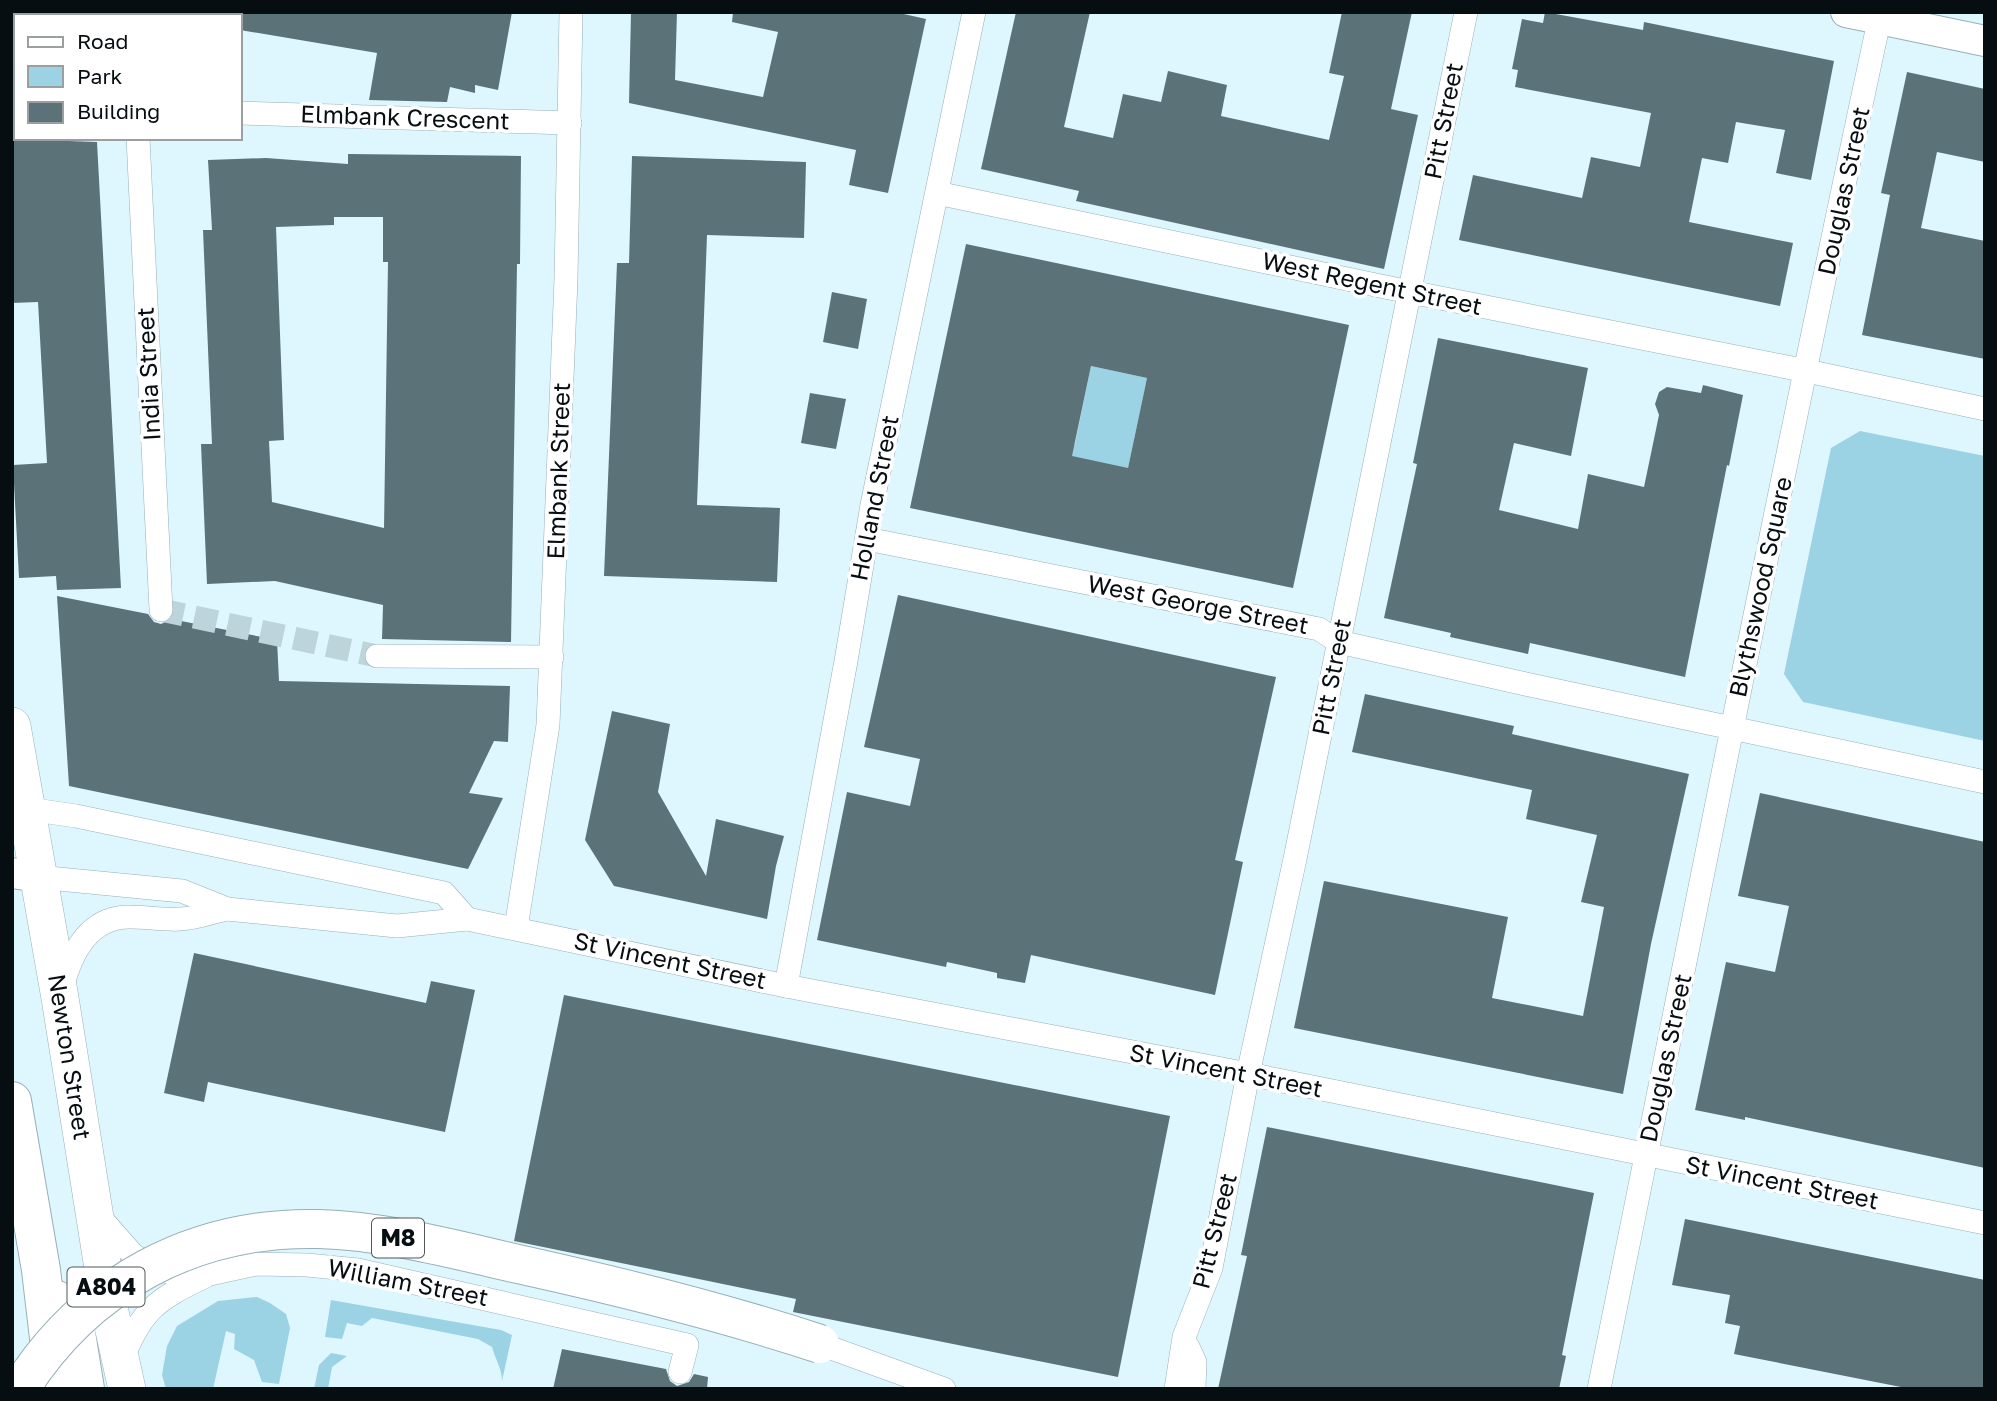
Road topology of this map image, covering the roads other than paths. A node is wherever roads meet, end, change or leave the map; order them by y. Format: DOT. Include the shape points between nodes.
graph roads {
  1 [pos="571,12"];
  2 [pos="974,12"];
  3 [pos="1466,12"];
  4 [pos="1846,12"];
  5 [pos="1881,16"];
  6 [pos="1985,41"];
  7 [pos="242,113"];
  8 [pos="570,123"];
  9 [pos="138,140"];
  10 [pos="937,193"];
  11 [pos="1409,292"];
  12 [pos="1807,370"];
  13 [pos="1985,409"];
  14 [pos="867,538"];
  15 [pos="161,610"];
  16 [pos="1339,642"];
  17 [pos="377,656"];
  18 [pos="552,657"];
  19 [pos="12,726"];
  20 [pos="1731,727"];
  21 [pos="1985,782"];
  22 [pos="20,808"];
  23 [pos="23,875"];
  24 [pos="227,909"];
  25 [pos="467,919"];
  26 [pos="516,928"];
  27 [pos="786,986"];
  28 [pos="60,998"];
  29 [pos="1248,1074"];
  30 [pos="12,1101"];
  31 [pos="1646,1156"];
  32 [pos="95,1211"];
  33 [pos="1985,1223"];
  34 [pos="41,1270"];
  35 [pos="210,1274"];
  36 [pos="820,1344"];
  37 [pos="680,1372"];
  38 [pos="124,1375"];
  39 [pos="937,1386"];
  40 [pos="1179,1387"];
  41 [pos="20,1389"];
  42 [pos="55,1389"];
  43 [pos="85,1389"];
  44 [pos="958,1389"];
  45 [pos="1598,1389"];
  1 -- 8 [label="street, Elmbank Street"];
  2 -- 10 [label="street, Holland Street"];
  3 -- 11 [label="street, Pitt Street"];
  4 -- 5 [label="street"];
  5 -- 6 [label="street"];
  5 -- 12 [label="street, Douglas Street"];
  7 -- 8 [label="street, Elmbank Crescent"];
  8 -- 18 [label="street, Elmbank Street"];
  9 -- 15 [label="street, India Street"];
  10 -- 11 [label="street, West Regent Street"];
  10 -- 14 [label="street, Holland Street"];
  11 -- 12 [label="street, West Regent Street"];
  11 -- 16 [label="street, Pitt Street"];
  12 -- 13 [label="street"];
  12 -- 20 [label="street, Blythswood Square"];
  14 -- 16 [label="street, West George Street" via="1319,629"];
  14 -- 27 [label="street, Holland Street"];
  16 -- 20 [label="street, West George Street"];
  16 -- 29 [label="street, Pitt Street"];
  17 -- 18 [label="street"];
  18 -- 26 [label="street, Elmbank Street" via="548,725"];
  19 -- 22 [label="main road, Newton Street / A804"];
  20 -- 21 [label="street, Blythswood Square"];
  20 -- 31 [label="street, Douglas Street"];
  22 -- 23 [label="main road, Newton Street / A804"];
  22 -- 25 [label="street" via="444,893"];
  23 -- 24 [label="street, St Vincent Street" via="182,891"];
  23 -- 28 [label="main road, Newton Street / A804"];
  24 -- 25 [label="street, St Vincent Street" via="397,926"];
  24 -- 28 [label="street, St Vincent Street" via="180,919 127,916 98,924 69,963"];
  25 -- 26 [label="street, St Vincent Street"];
  26 -- 27 [label="street, St Vincent Street"];
  27 -- 29 [label="street, St Vincent Street"];
  28 -- 32 [label="main road, Newton Street / A804"];
  29 -- 31 [label="street, St Vincent Street"];
  29 -- 40 [label="street, Pitt Street" via="1211,1268 1184,1337"];
  30 -- 34 [label="highway"];
  31 -- 33 [label="street, St Vincent Street"];
  31 -- 45 [label="street, Douglas Street"];
  32 -- 35 [label="street, William Street" via="134,1256 173,1274"];
  32 -- 38 [label="main road, Newton Street / A804"];
  34 -- 42 [label="highway"];
  34 -- 43 [label="highway" via="76,1333"];
  35 -- 37 [label="street, William Street" via="256,1264 358,1270 687,1345"];
  35 -- 38 [label="street, William Street" via="148,1310 130,1340"];
  36 -- 39 [label="street"];
  36 -- 41 [label="highway, M8, bridge" via="649,1293 383,1235 320,1229 269,1231 196,1247 114,1287 62,1332"];
  39 -- 44 [label="street"];
}
